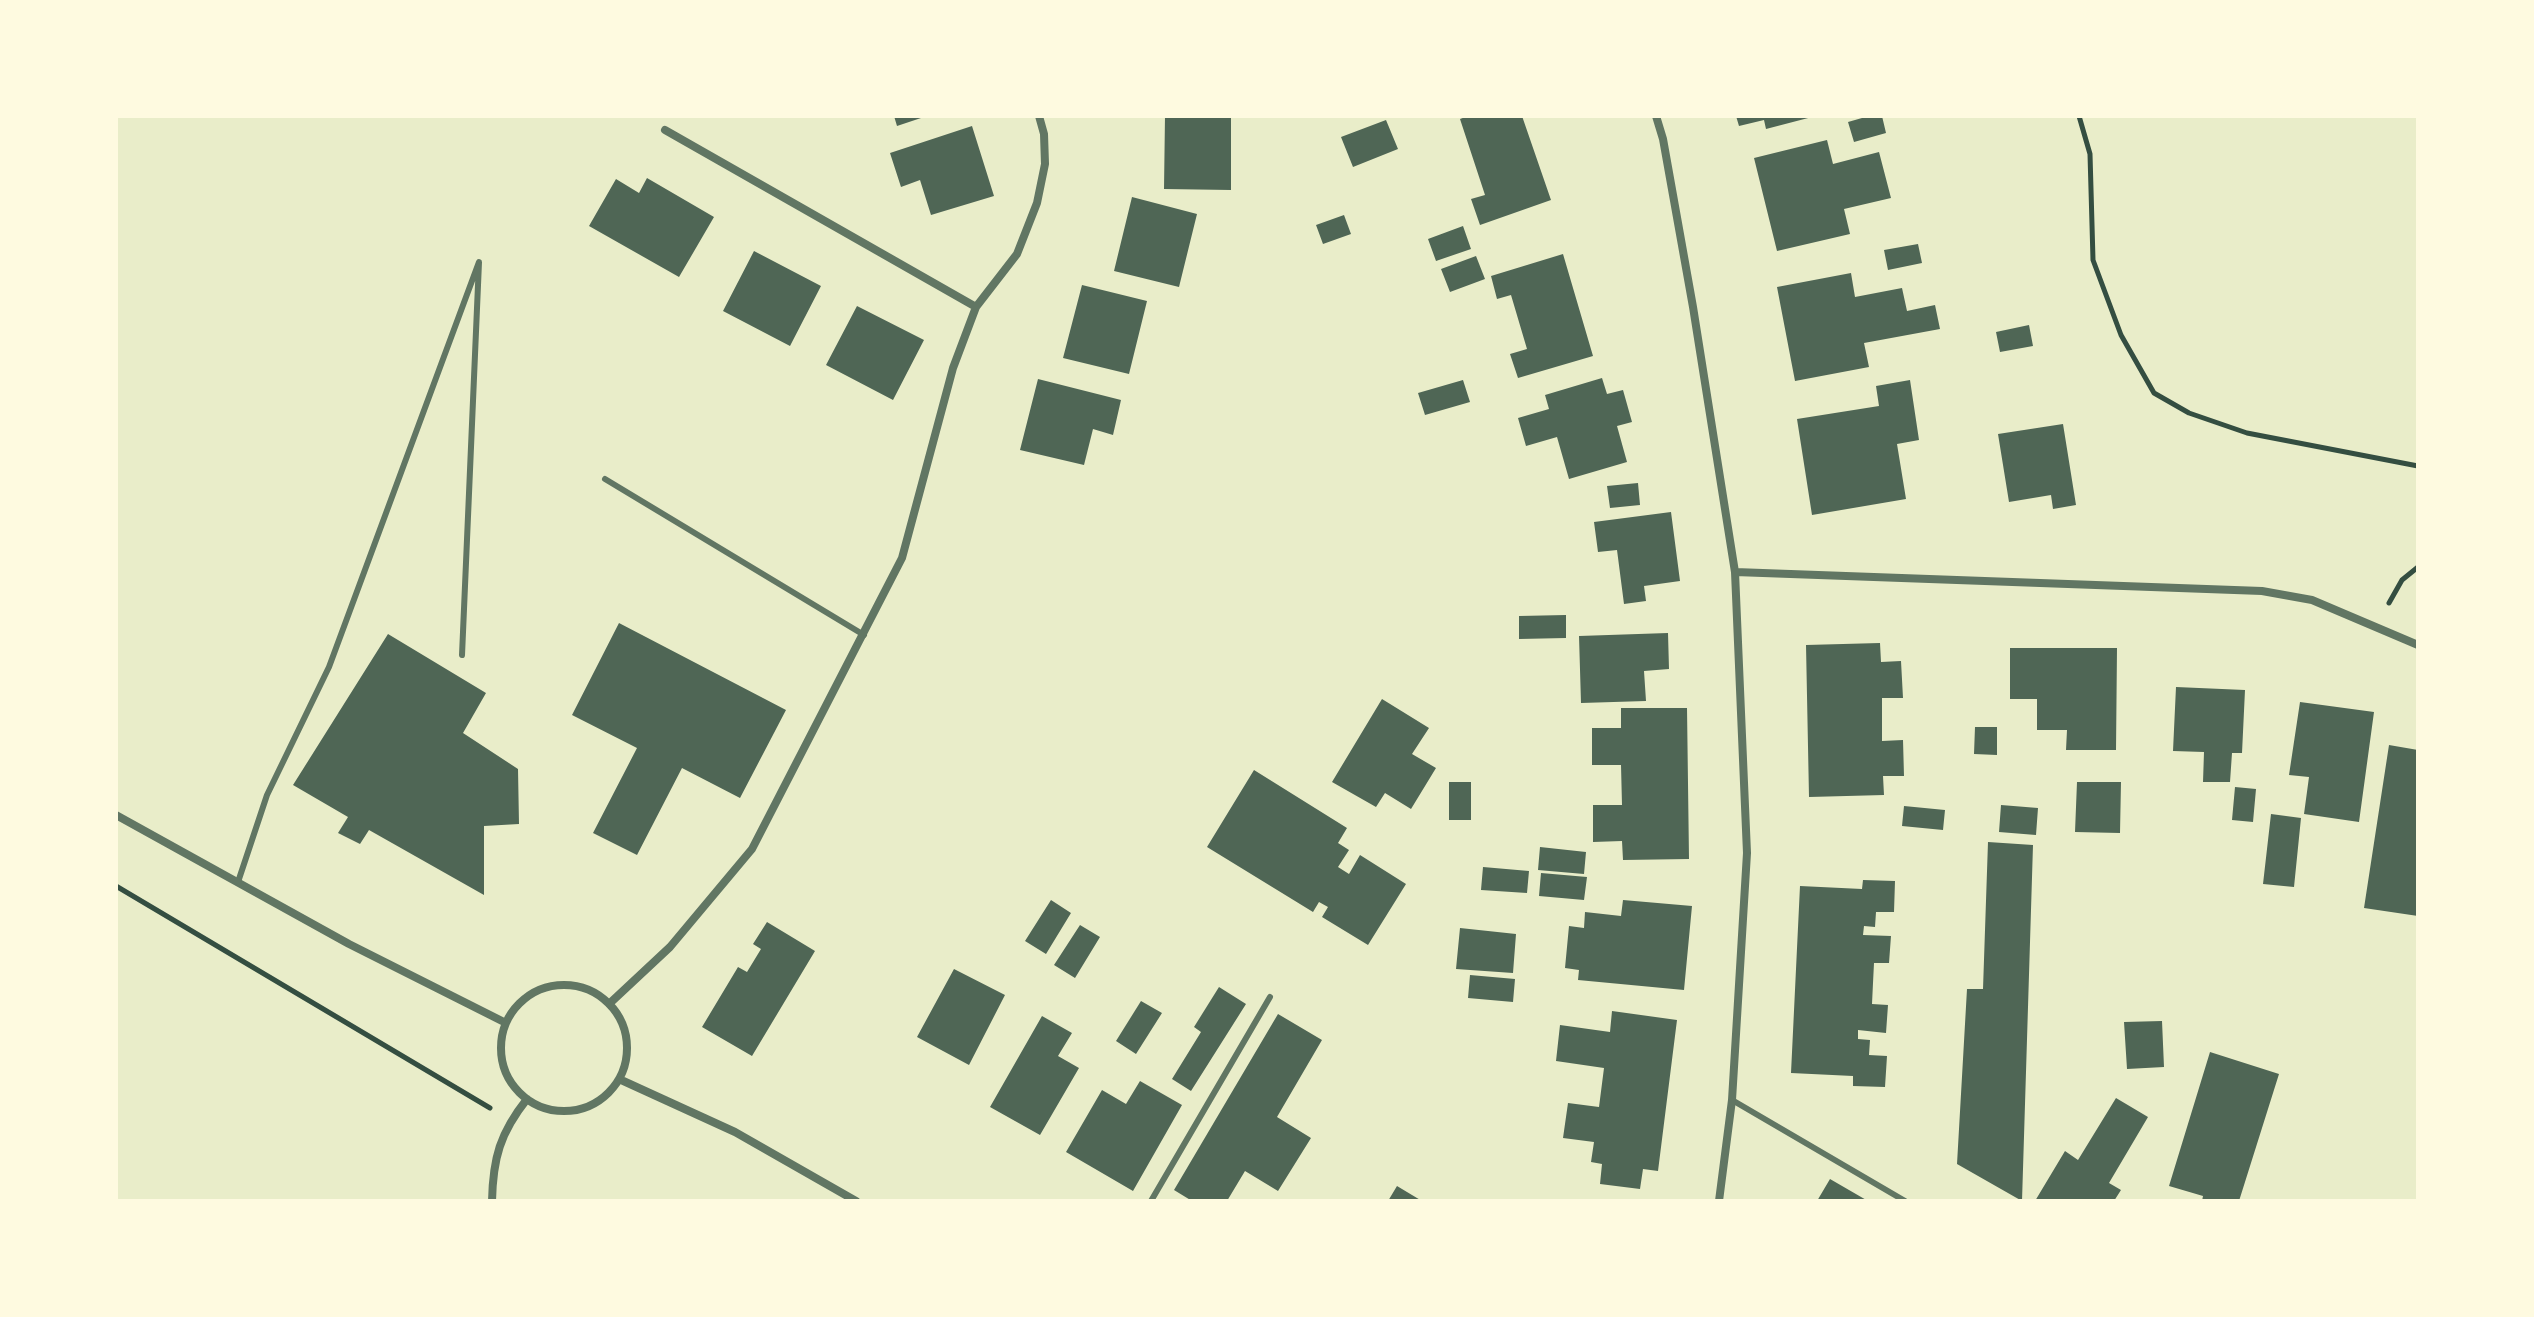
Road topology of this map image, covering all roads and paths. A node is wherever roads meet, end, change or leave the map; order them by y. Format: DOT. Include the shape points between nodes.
graph roads {
  1 [pos="1039,116"];
  2 [pos="1656,116"];
  3 [pos="2079,116"];
  4 [pos="665,130"];
  5 [pos="976,307"];
  6 [pos="2418,466"];
  7 [pos="605,479"];
  8 [pos="2418,567"];
  9 [pos="1735,572"];
  10 [pos="2377,626"];
  11 [pos="864,635"];
  12 [pos="2418,645"];
  13 [pos="462,655"];
  14 [pos="116,815"];
  15 [pos="238,882"];
  16 [pos="116,886"];
  17 [pos="1270,997"];
  18 [pos="609,1004"];
  19 [pos="506,1023"];
  20 [pos="619,1079"];
  21 [pos="527,1099"];
  22 [pos="1732,1100"];
  23 [pos="510,1120"];
  24 [pos="492,1201"];
  25 [pos="856,1201"];
  26 [pos="1151,1201"];
  27 [pos="1719,1201"];
  28 [pos="1905,1201"];
  1 -- 5 [label="street" via="1045,164 1037,203 1017,254"];
  2 -- 9 [label="street"];
  3 -- 6 [label="path" via="2090,154 2093,260 2121,335 2154,393 2189,413 2247,433"];
  4 -- 5 [label="street"];
  5 -- 11 [label="street" via="953,368 902,558"];
  7 -- 11 [label="lane"];
  8 -- 10 [label="path" via="2402,580"];
  9 -- 10 [label="street" via="2262,591 2312,600"];
  9 -- 22 [label="street" via="1747,853"];
  10 -- 12 [label="street"];
  11 -- 18 [label="street" via="752,849 670,947"];
  13 -- 15 [label="lane" via="479,262 329,667 267,795"];
  14 -- 15 [label="street"];
  15 -- 19 [label="street"];
  16 -- 23 [label="path"];
  17 -- 26 [label="lane"];
  18 -- 19 [label="street" via="592,992 553,986 533,993"];
  18 -- 20 [label="street" via="627,1040"];
  19 -- 21 [label="street" via="503,1065"];
  20 -- 21 [label="street" via="606,1096 578,1110 547,1110"];
  20 -- 25 [label="street" via="735,1132"];
  21 -- 23 [label="street"];
  22 -- 27 [label="street"];
  22 -- 28 [label="lane"];
  23 -- 24 [label="street" via="493,1166"];
}
